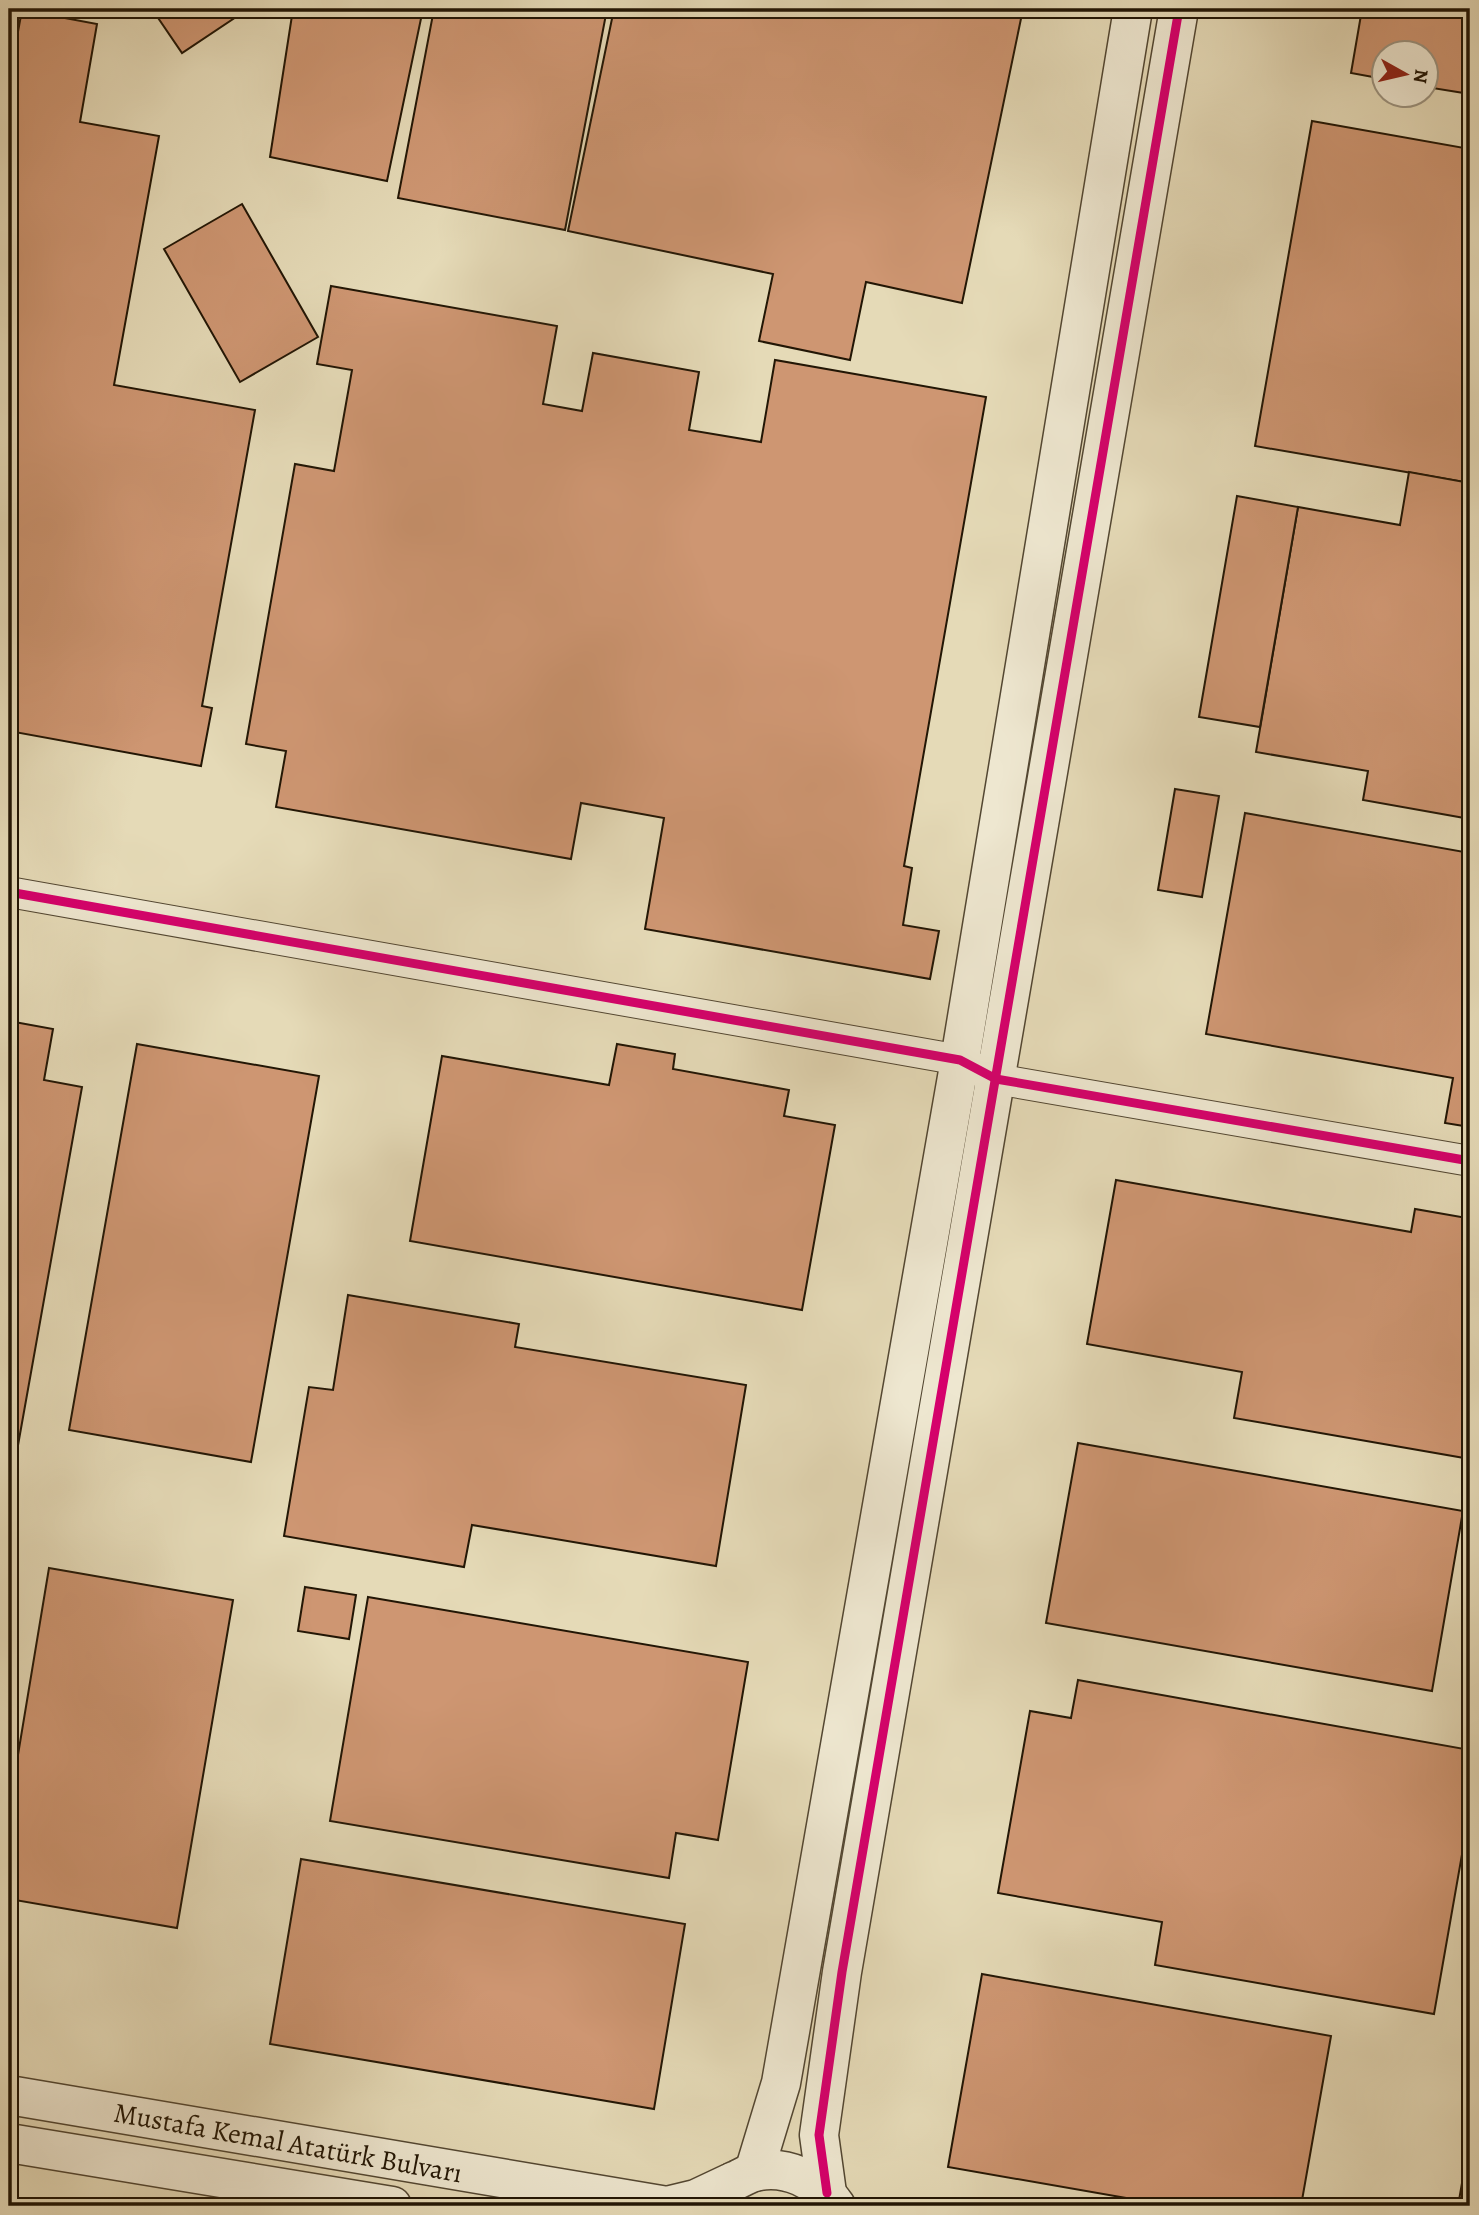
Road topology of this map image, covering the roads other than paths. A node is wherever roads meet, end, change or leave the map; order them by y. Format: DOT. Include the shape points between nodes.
graph roads {
  1 [pos="1133,9"];
  2 [pos="1179,9"];
  3 [pos="9,892"];
  4 [pos="960,1060"];
  5 [pos="996,1079"];
  6 [pos="1470,1161"];
  7 [pos="9,2095"];
  8 [pos="9,2143"];
  9 [pos="731,2187"];
  10 [pos="831,2200"];
  11 [pos="392,2206"];
  1 -- 4 [label="street"];
  2 -- 5 [label="street"];
  3 -- 4 [label="street"];
  4 -- 5 [label="street"];
  4 -- 9 [label="street" via="781,2083"];
  5 -- 6 [label="street"];
  5 -- 10 [label="street" via="842,1972 819,2135"];
  7 -- 9 [label="street, Mustafa Kemal Atatürk Bulvarı" via="667,2206"];
  8 -- 11 [label="street, Mustafa Kemal Atatürk Bulvarı"];
  9 -- 10 [label="street" via="780,2170 805,2178"];
}
